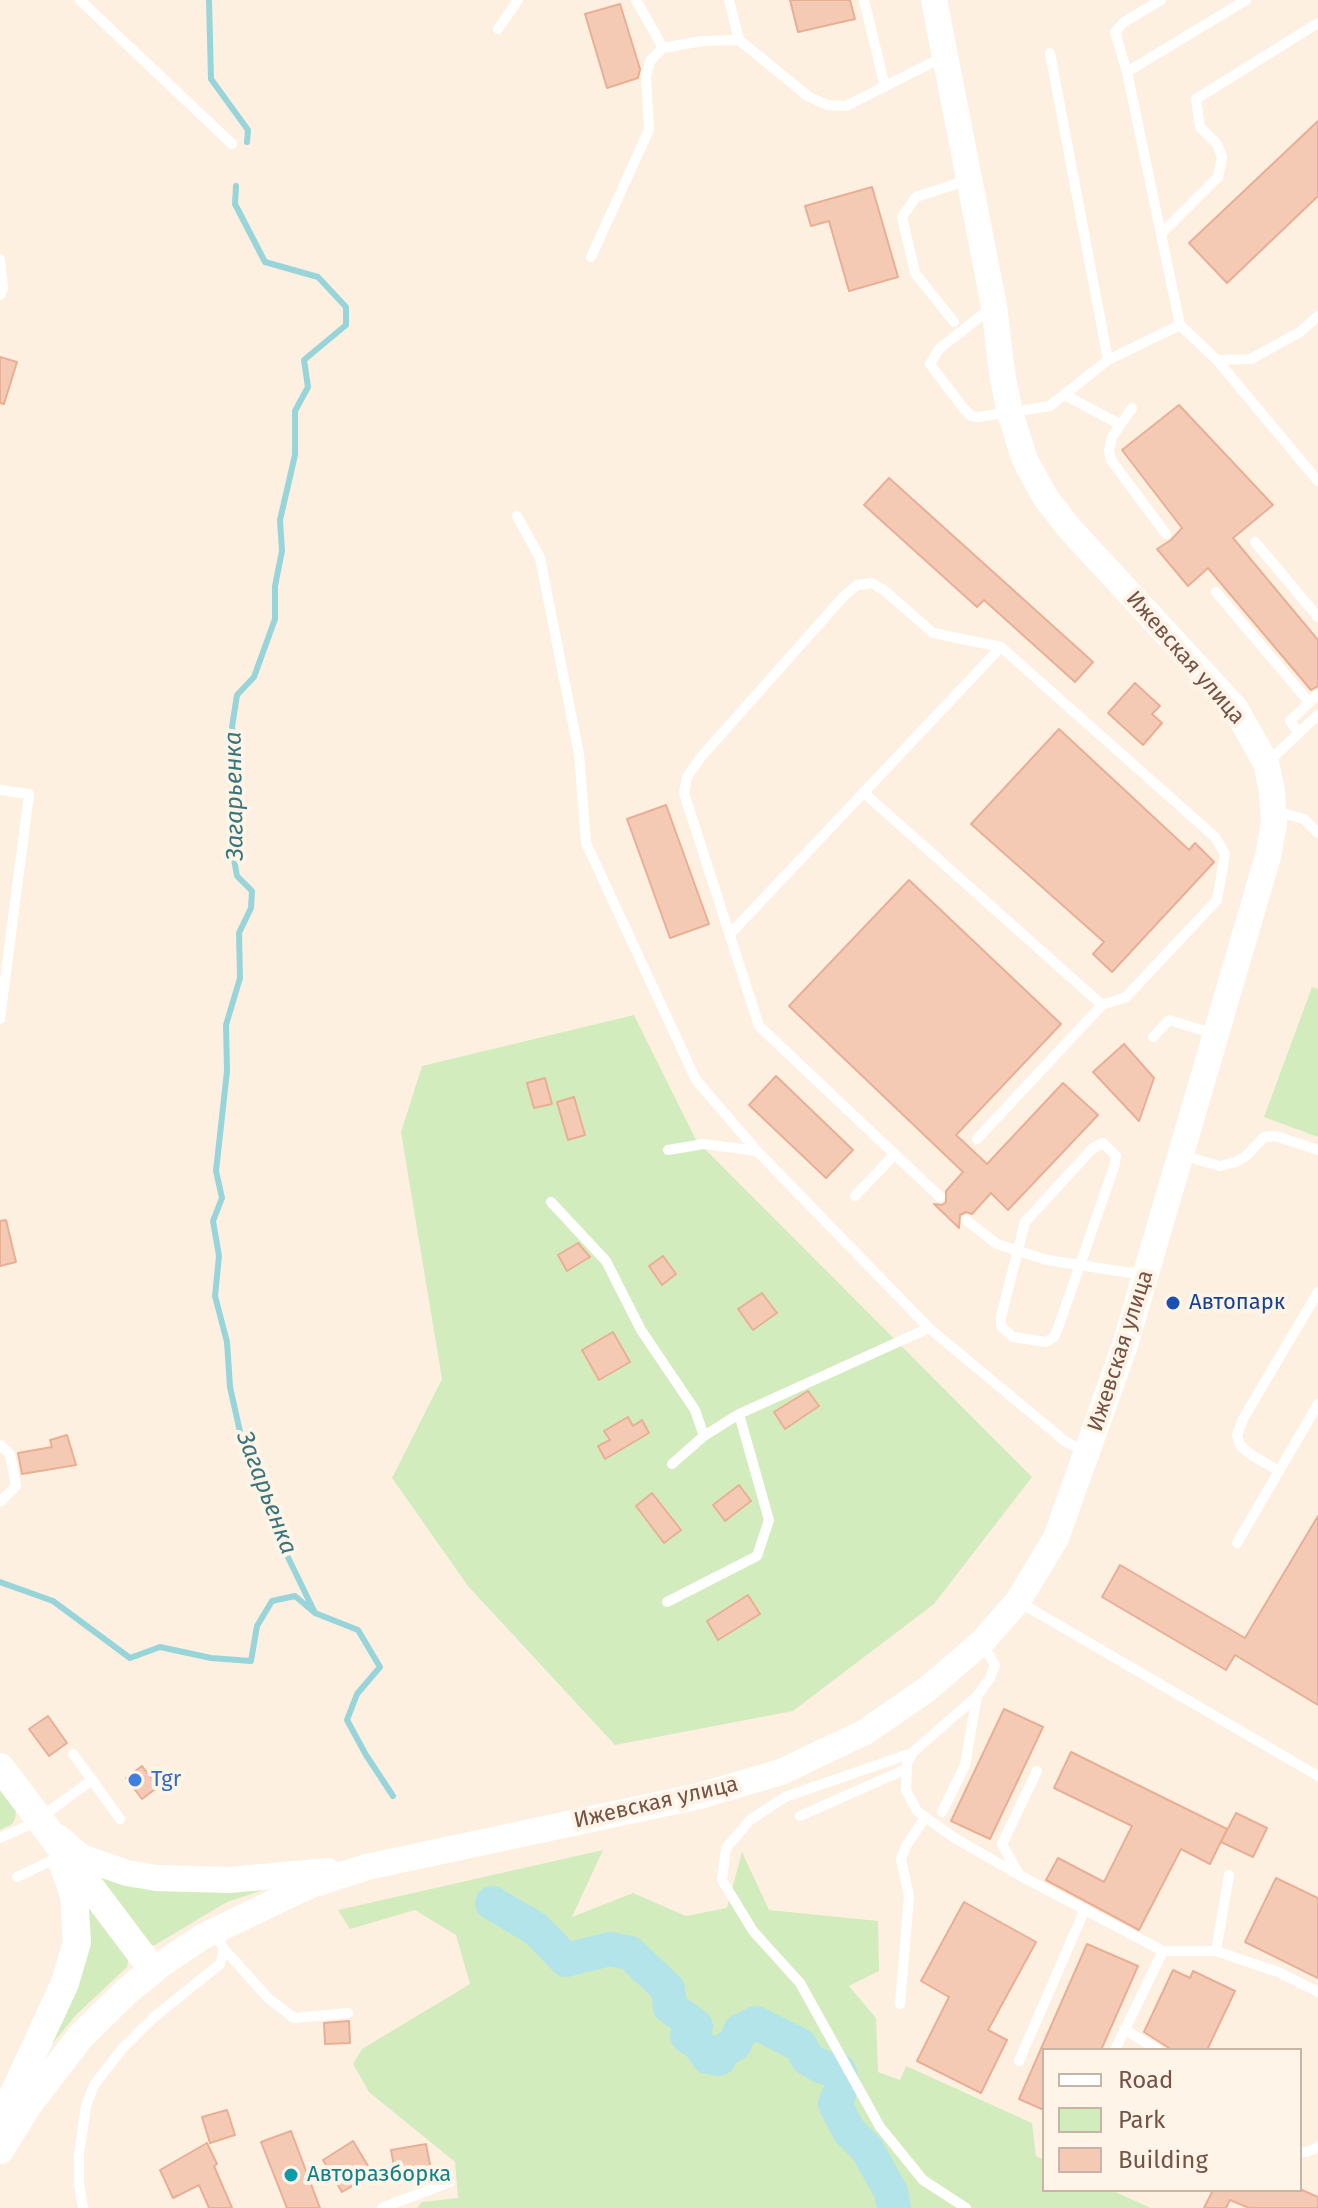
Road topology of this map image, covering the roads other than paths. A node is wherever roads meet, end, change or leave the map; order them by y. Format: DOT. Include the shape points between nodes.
graph roads {
  1 [pos="80,0"];
  2 [pos="518,0"];
  3 [pos="636,0"];
  4 [pos="729,0"];
  5 [pos="864,0"];
  6 [pos="934,0"];
  7 [pos="1161,0"];
  8 [pos="1246,0"];
  9 [pos="1318,23"];
  10 [pos="498,29"];
  11 [pos="739,40"];
  12 [pos="663,48"];
  13 [pos="1050,53"];
  14 [pos="947,55"];
  15 [pos="1127,72"];
  16 [pos="885,87"];
  17 [pos="232,144"];
  18 [pos="970,180"];
  19 [pos="1161,234"];
  20 [pos="591,257"];
  21 [pos="0,259"];
  22 [pos="0,295"];
  23 [pos="994,306"];
  24 [pos="1318,316"];
  25 [pos="954,322"];
  26 [pos="1180,325"];
  27 [pos="1108,360"];
  28 [pos="1217,360"];
  29 [pos="1065,395"];
  30 [pos="1132,408"];
  31 [pos="1010,413"];
  32 [pos="1119,424"];
  33 [pos="1318,481"];
  34 [pos="517,516"];
  35 [pos="1166,534"];
  36 [pos="1255,542"];
  37 [pos="1216,592"];
  38 [pos="1318,617"];
  39 [pos="1001,647"];
  40 [pos="1318,694"];
  41 [pos="1309,702"];
  42 [pos="1318,715"];
  43 [pos="1299,733"];
  44 [pos="1266,763"];
  45 [pos="0,790"];
  46 [pos="863,792"];
  47 [pos="1273,810"];
  48 [pos="1318,833"];
  49 [pos="730,934"];
  50 [pos="1102,1005"];
  51 [pos="0,1019"];
  52 [pos="1215,1034"];
  53 [pos="1153,1037"];
  54 [pos="977,1139"];
  55 [pos="668,1150"];
  56 [pos="1318,1150"];
  57 [pos="757,1151"];
  58 [pos="895,1154"];
  59 [pos="1179,1154"];
  60 [pos="855,1196"];
  61 [pos="940,1197"];
  62 [pos="551,1202"];
  63 [pos="966,1220"];
  64 [pos="1017,1250"];
  65 [pos="1080,1266"];
  66 [pos="1146,1275"];
  67 [pos="1318,1292"];
  68 [pos="929,1328"];
  69 [pos="1318,1404"];
  70 [pos="739,1414"];
  71 [pos="704,1436"];
  72 [pos="0,1445"];
  73 [pos="1088,1453"];
  74 [pos="672,1464"];
  75 [pos="1279,1471"];
  76 [pos="0,1502"];
  77 [pos="1237,1543"];
  78 [pos="1018,1601"];
  79 [pos="667,1602"];
  80 [pos="982,1642"];
  81 [pos="977,1696"];
  82 [pos="912,1753"];
  83 [pos="73,1754"];
  84 [pos="0,1767"];
  85 [pos="906,1769"];
  86 [pos="1037,1771"];
  87 [pos="1318,1776"];
  88 [pos="92,1780"];
  89 [pos="942,1812"];
  90 [pos="800,1816"];
  91 [pos="120,1819"];
  92 [pos="924,1819"];
  93 [pos="39,1820"];
  94 [pos="0,1838"];
  95 [pos="59,1857"];
  96 [pos="367,1867"];
  97 [pos="1019,1875"];
  98 [pos="1229,1875"];
  99 [pos="17,1877"];
  100 [pos="1085,1909"];
  101 [pos="219,1940"];
  102 [pos="1163,1951"];
  103 [pos="1216,1951"];
  104 [pos="153,1970"];
  105 [pos="1318,1992"];
  106 [pos="900,2004"];
  107 [pos="348,2013"];
  108 [pos="1124,2029"];
  109 [pos="1116,2048"];
  110 [pos="1155,2048"];
  111 [pos="1019,2061"];
  112 [pos="0,2122"];
  113 [pos="0,2150"];
  114 [pos="450,2182"];
  115 [pos="83,2208"];
  116 [pos="382,2208"];
  117 [pos="966,2208"];
  1 -- 17 [label="lane"];
  2 -- 10 [label="lane"];
  3 -- 12 [label="lane"];
  4 -- 11 [label="lane"];
  5 -- 16 [label="lane"];
  6 -- 14 [label="street, Ижевская улица"];
  7 -- 15 [label="lane" via="1115,32"];
  8 -- 15 [label="lane"];
  9 -- 19 [label="lane" via="1196,99 1200,127 1222,157 1218,177"];
  11 -- 12 [label="lane"];
  11 -- 16 [label="lane" via="809,97 827,105 846,106"];
  12 -- 20 [label="lane" via="650,61 646,76 649,130"];
  13 -- 27 [label="lane"];
  14 -- 16 [label="lane"];
  14 -- 18 [label="street, Ижевская улица"];
  15 -- 19 [label="lane"];
  18 -- 23 [label="street, Ижевская улица"];
  18 -- 25 [label="lane" via="916,197 902,217 915,273"];
  19 -- 26 [label="lane"];
  21 -- 22 [label="lane"];
  23 -- 31 [label="street, Ижевская улица"];
  23 -- 31 [label="lane" via="939,349 930,364 971,416"];
  24 -- 28 [label="lane" via="1251,359"];
  26 -- 27 [label="lane"];
  26 -- 28 [label="lane"];
  27 -- 29 [label="lane"];
  28 -- 33 [label="lane"];
  29 -- 31 [label="lane" via="1050,406"];
  29 -- 32 [label="lane"];
  30 -- 32 [label="lane"];
  31 -- 44 [label="street, Ижевская улица" via="1025,460 1045,497 1235,708"];
  32 -- 35 [label="lane" via="1110,444 1111,460"];
  34 -- 57 [label="lane" via="540,558 579,754 586,843 696,1080"];
  36 -- 38 [label="lane"];
  37 -- 41 [label="lane"];
  39 -- 46 [label="lane"];
  39 -- 49 [label="lane" via="933,633 872,583 857,585 844,596 687,777 684,793"];
  39 -- 50 [label="lane" via="1215,837 1225,854 1217,900 1126,997"];
  40 -- 41 [label="lane"];
  41 -- 43 [label="lane" via="1290,721"];
  42 -- 43 [label="lane"];
  43 -- 44 [label="lane"];
  44 -- 47 [label="street, Ижевская улица"];
  45 -- 51 [label="lane" via="29,794"];
  46 -- 49 [label="lane"];
  46 -- 50 [label="lane"];
  47 -- 48 [label="lane" via="1304,819"];
  47 -- 52 [label="street, Ижевская улица" via="1268,856"];
  49 -- 58 [label="lane" via="759,1026"];
  50 -- 54 [label="lane"];
  52 -- 53 [label="lane" via="1169,1020"];
  52 -- 59 [label="street, Ижевская улица"];
  55 -- 57 [label="lane" via="704,1144"];
  56 -- 59 [label="lane" via="1276,1136 1264,1137 1246,1156 1220,1166"];
  57 -- 68 [label="lane"];
  58 -- 60 [label="lane"];
  58 -- 61 [label="lane"];
  59 -- 66 [label="street, Ижевская улица"];
  62 -- 71 [label="lane" via="606,1261 641,1330 695,1410"];
  63 -- 64 [label="lane" via="997,1244"];
  64 -- 65 [label="lane"];
  64 -- 65 [label="lane" via="1001,1317 1001,1326 1013,1337 1046,1342 1054,1337"];
  64 -- 65 [label="lane" via="1034,1210 1103,1143 1116,1156 1115,1164"];
  65 -- 66 [label="lane"];
  66 -- 73 [label="street, Ижевская улица"];
  67 -- 75 [label="lane" via="1237,1435 1250,1454"];
  68 -- 70 [label="lane"];
  68 -- 73 [label="lane" via="1066,1442"];
  69 -- 75 [label="lane"];
  70 -- 71 [label="lane"];
  70 -- 79 [label="lane" via="769,1520 757,1556"];
  71 -- 74 [label="lane"];
  72 -- 76 [label="lane" via="10,1454 16,1486"];
  73 -- 78 [label="street, Ижевская улица" via="1056,1538"];
  75 -- 77 [label="lane"];
  78 -- 80 [label="street, Ижевская улица"];
  78 -- 87 [label="lane"];
  80 -- 81 [label="lane" via="995,1665"];
  80 -- 96 [label="street, Ижевская улица" via="865,1732 781,1772 699,1796"];
  81 -- 82 [label="lane"];
  81 -- 89 [label="lane" via="965,1765"];
  82 -- 85 [label="lane"];
  82 -- 117 [label="lane" via="785,1797 750,1820 726,1848 722,1880 753,1931 800,1983 880,2127 923,2180"];
  83 -- 88 [label="lane"];
  84 -- 93 [label="main road"];
  85 -- 90 [label="lane"];
  85 -- 92 [label="lane" via="906,1790"];
  86 -- 97 [label="lane" via="1002,1844"];
  88 -- 91 [label="lane"];
  88 -- 93 [label="lane"];
  92 -- 97 [label="lane"];
  92 -- 106 [label="lane" via="901,1859 909,1896"];
  93 -- 94 [label="lane"];
  93 -- 95 [label="main road"];
  93 -- 96 [label="street" via="81,1857 156,1878 229,1880"];
  93 -- 104 [label="main road"];
  95 -- 99 [label="lane"];
  95 -- 112 [label="main road" via="74,1895 77,1942 36,2051"];
  96 -- 101 [label="street, Ижевская улица" via="311,1885"];
  97 -- 100 [label="lane"];
  98 -- 103 [label="lane"];
  100 -- 102 [label="lane"];
  100 -- 111 [label="lane"];
  101 -- 104 [label="street, Ижевская улица"];
  101 -- 107 [label="lane" via="269,1999 294,2018"];
  101 -- 115 [label="lane" via="220,1964 153,2018 94,2085 79,2155"];
  102 -- 103 [label="lane"];
  102 -- 108 [label="lane"];
  103 -- 105 [label="lane"];
  104 -- 113 [label="main road, Ижевская улица" via="81,2036"];
  108 -- 109 [label="lane"];
  108 -- 110 [label="lane"];
  114 -- 116 [label="lane"];
}
